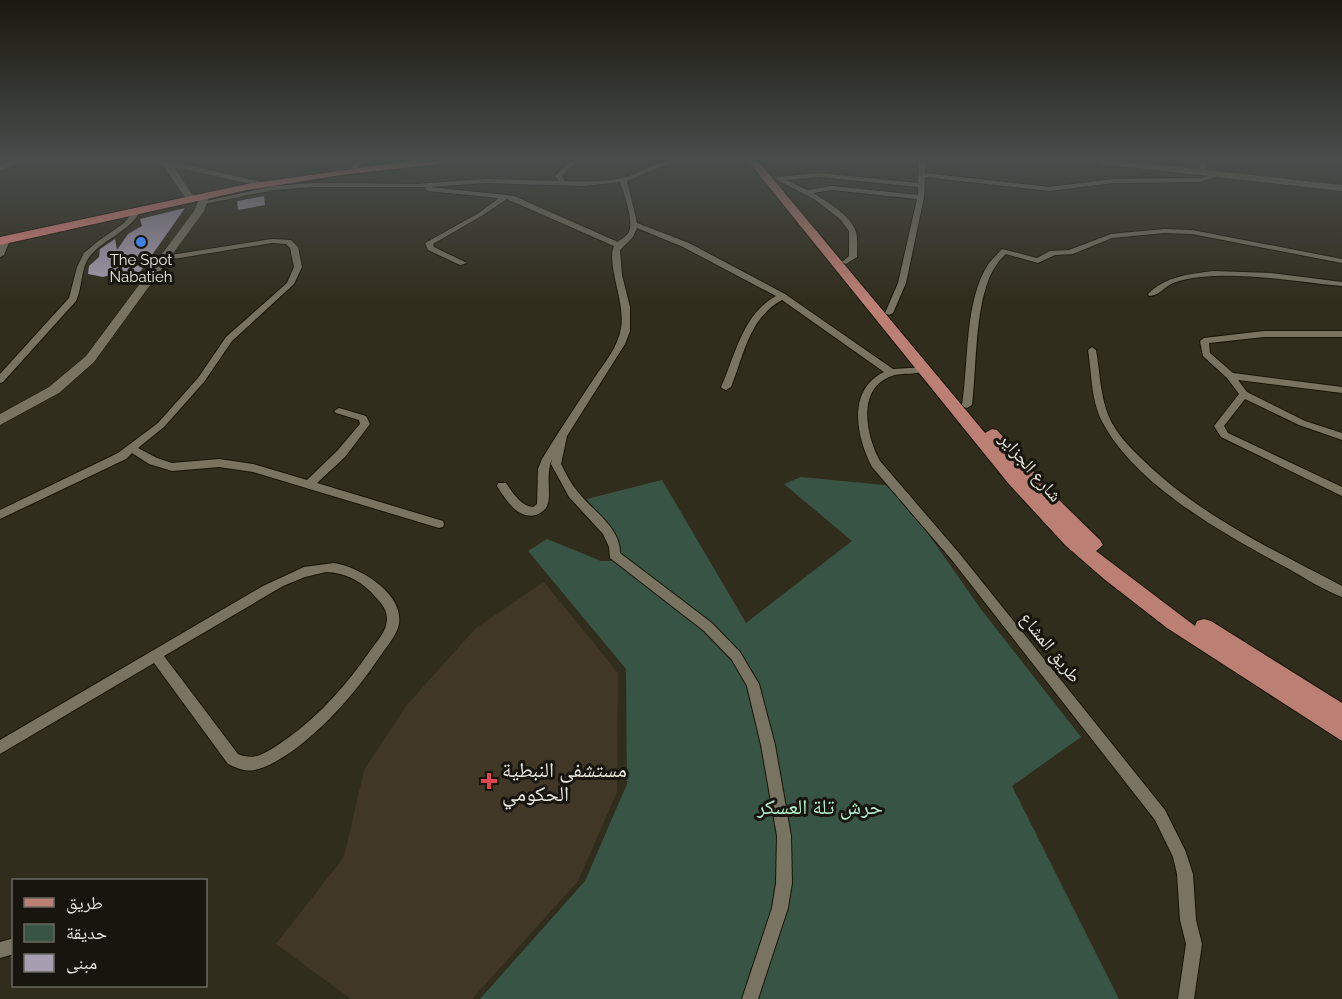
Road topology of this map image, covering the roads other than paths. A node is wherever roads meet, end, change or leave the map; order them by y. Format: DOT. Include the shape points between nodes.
graph roads {
  1 [pos="142,208"];
  2 [pos="161,208"];
  3 [pos="198,208"];
  4 [pos="491,208"];
  5 [pos="533,208"];
  6 [pos="630,208"];
  7 [pos="791,208"];
  8 [pos="802,208"];
  9 [pos="826,208"];
  10 [pos="919,208"];
  11 [pos="136,212"];
  12 [pos="635,225"];
  13 [pos="2,239"];
  14 [pos="618,245"];
  15 [pos="0,255"];
  16 [pos="161,259"];
  17 [pos="1342,261"];
  18 [pos="846,262"];
  19 [pos="463,263"];
  20 [pos="1342,284"];
  21 [pos="1152,294"];
  22 [pos="782,296"];
  23 [pos="890,313"];
  24 [pos="1342,334"];
  25 [pos="1092,350"];
  26 [pos="923,369"];
  27 [pos="892,373"];
  28 [pos="1230,376"];
  29 [pos="0,380"];
  30 [pos="726,387"];
  31 [pos="1342,390"];
  32 [pos="1244,394"];
  33 [pos="967,405"];
  34 [pos="339,411"];
  35 [pos="0,420"];
  36 [pos="562,436"];
  37 [pos="1342,437"];
  38 [pos="132,449"];
  39 [pos="310,484"];
  40 [pos="502,486"];
  41 [pos="1342,492"];
  42 [pos="0,515"];
  43 [pos="439,524"];
  44 [pos="1342,591"];
  45 [pos="156,655"];
  46 [pos="1342,715"];
  47 [pos="1342,731"];
  48 [pos="0,747"];
  49 [pos="750,999"];
  50 [pos="1186,999"];
  1 -- 13 [label="highway"];
  2 -- 11 [label="highway"];
  3 -- 16 [label="street"];
  4 -- 19 [label="street" via="429,243 431,248"];
  5 -- 14 [label="street"];
  6 -- 12 [label="street"];
  7 -- 26 [label="main road, شارع الجزاير"];
  8 -- 18 [label="main road, شارع الجزاير"];
  9 -- 18 [label="street" via="849,224 853,234 853,257"];
  10 -- 23 [label="street" via="902,283"];
  11 -- 13 [label="highway"];
  11 -- 29 [label="street" via="128,224 86,257 76,273 73,299"];
  12 -- 14 [label="street"];
  12 -- 22 [label="street" via="686,245"];
  13 -- 15 [label="street"];
  14 -- 36 [label="street" via="616,255 627,304 627,329"];
  16 -- 35 [label="street" via="105,341 78,371 40,399"];
  16 -- 38 [label="street" via="284,241 294,247 298,267 290,284 242,326 182,402"];
  17 -- 33 [label="street" via="1177,231 1111,236 1038,261 1005,251 991,267 983,285"];
  18 -- 23 [label="main road, شارع الجزاير"];
  20 -- 21 [label="street" via="1211,274 1171,282"];
  22 -- 27 [label="street"];
  22 -- 30 [label="street" via="764,306 752,319"];
  23 -- 33 [label="main road, شارع الجزاير"];
  24 -- 28 [label="street" via="1264,334 1204,341 1206,354"];
  25 -- 44 [label="street" via="1104,416 1140,462 1202,513"];
  26 -- 27 [label="street"];
  26 -- 47 [label="main road, شارع الجزاير" via="1014,479 1080,548 1182,626"];
  27 -- 50 [label="street, طريق المشاع" via="873,385 864,402 863,426 873,459 1137,784 1171,835 1185,874 1194,944"];
  28 -- 31 [label="street"];
  28 -- 32 [label="street"];
  32 -- 37 [label="street" via="1302,423"];
  32 -- 41 [label="street" via="1218,426 1224,435"];
  33 -- 46 [label="main road, شارع الجزاير" via="1051,503 1112,562 1160,598"];
  34 -- 39 [label="street" via="363,418 365,424"];
  36 -- 40 [label="street" via="543,469 539,510 520,508"];
  36 -- 49 [label="street" via="556,464 570,491 608,532 616,547 614,555 708,627 736,656 753,684 784,836 784,871 780,908"];
  38 -- 39 [label="street" via="167,466 227,463"];
  38 -- 42 [label="street"];
  39 -- 43 [label="street"];
  45 -- 45 [label="street" via="233,759 257,764 308,734 336,707 391,630 393,607 359,576 340,568 314,569 282,583"];
  45 -- 48 [label="street"];
}
